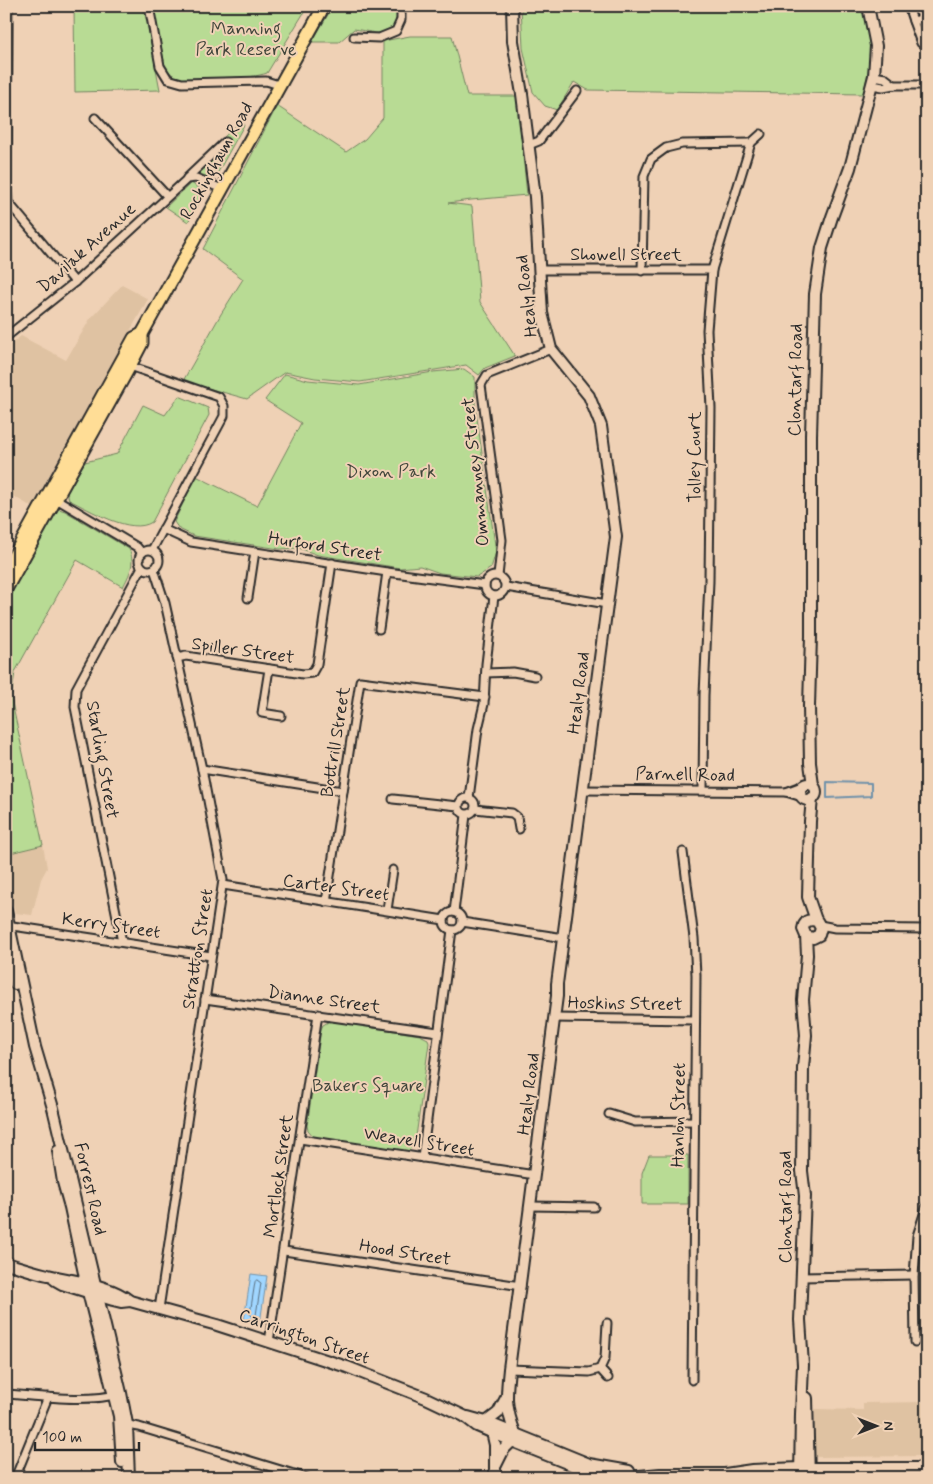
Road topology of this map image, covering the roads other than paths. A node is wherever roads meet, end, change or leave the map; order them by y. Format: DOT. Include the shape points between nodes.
graph roads {
  1 [pos="8,6"];
  2 [pos="149,6"];
  3 [pos="324,6"];
  4 [pos="400,6"];
  5 [pos="512,6"];
  6 [pos="868,6"];
  7 [pos="908,6"];
  8 [pos="927,18"];
  9 [pos="913,21"];
  10 [pos="354,38"];
  11 [pos="921,43"];
  12 [pos="873,80"];
  13 [pos="279,85"];
  14 [pos="927,85"];
  15 [pos="577,91"];
  16 [pos="95,118"];
  17 [pos="761,134"];
  18 [pos="225,142"];
  19 [pos="751,144"];
  20 [pos="529,145"];
  21 [pos="187,178"];
  22 [pos="222,189"];
  23 [pos="167,196"];
  24 [pos="7,203"];
  25 [pos="539,270"];
  26 [pos="712,270"];
  27 [pos="642,271"];
  28 [pos="74,282"];
  29 [pos="6,338"];
  30 [pos="551,348"];
  31 [pos="126,364"];
  32 [pos="52,497"];
  33 [pos="163,529"];
  34 [pos="152,550"];
  35 [pos="254,551"];
  36 [pos="142,553"];
  37 [pos="332,563"];
  38 [pos="142,566"];
  39 [pos="154,569"];
  40 [pos="6,570"];
  41 [pos="387,572"];
  42 [pos="498,576"];
  43 [pos="486,584"];
  44 [pos="506,588"];
  45 [pos="6,589"];
  46 [pos="494,596"];
  47 [pos="248,598"];
  48 [pos="607,604"];
  49 [pos="379,630"];
  50 [pos="176,658"];
  51 [pos="268,669"];
  52 [pos="486,673"];
  53 [pos="535,676"];
  54 [pos="484,697"];
  55 [pos="281,716"];
  56 [pos="202,769"];
  57 [pos="806,785"];
  58 [pos="583,790"];
  59 [pos="703,790"];
  60 [pos="343,791"];
  61 [pos="786,792"];
  62 [pos="469,798"];
  63 [pos="806,798"];
  64 [pos="393,799"];
  65 [pos="458,806"];
  66 [pos="475,809"];
  67 [pos="466,815"];
  68 [pos="519,829"];
  69 [pos="683,852"];
  70 [pos="393,870"];
  71 [pos="223,885"];
  72 [pos="326,902"];
  73 [pos="387,910"];
  74 [pos="6,911"];
  75 [pos="454,912"];
  76 [pos="444,920"];
  77 [pos="462,922"];
  78 [pos="8,926"];
  79 [pos="814,929"];
  80 [pos="927,929"];
  81 [pos="452,930"];
  82 [pos="564,938"];
  83 [pos="122,942"];
  84 [pos="6,947"];
  85 [pos="211,956"];
  86 [pos="205,999"];
  87 [pos="318,1014"];
  88 [pos="554,1018"];
  89 [pos="695,1020"];
  90 [pos="438,1032"];
  91 [pos="609,1114"];
  92 [pos="694,1121"];
  93 [pos="300,1139"];
  94 [pos="422,1158"];
  95 [pos="535,1175"];
  96 [pos="927,1205"];
  97 [pos="531,1206"];
  98 [pos="594,1207"];
  99 [pos="284,1250"];
  100 [pos="6,1263"];
  101 [pos="914,1275"];
  102 [pos="803,1277"];
  103 [pos="521,1286"];
  104 [pos="92,1289"];
  105 [pos="159,1309"];
  106 [pos="608,1322"];
  107 [pos="269,1342"];
  108 [pos="915,1342"];
  109 [pos="509,1369"];
  110 [pos="600,1369"];
  111 [pos="608,1378"];
  112 [pos="692,1380"];
  113 [pos="6,1394"];
  114 [pos="117,1394"];
  115 [pos="48,1397"];
  116 [pos="506,1398"];
  117 [pos="464,1416"];
  118 [pos="486,1422"];
  119 [pos="124,1424"];
  120 [pos="492,1432"];
  121 [pos="513,1437"];
  122 [pos="496,1466"];
  123 [pos="920,1472"];
  124 [pos="804,1473"];
  125 [pos="725,1474"];
  126 [pos="15,1478"];
  127 [pos="122,1478"];
  128 [pos="129,1478"];
  129 [pos="307,1478"];
  130 [pos="495,1478"];
  131 [pos="749,1478"];
  1 -- 24 [label="street"];
  2 -- 13 [label="street" via="160,66 168,79 182,83 266,81"];
  3 -- 13 [label="main road, Rockingham Road"];
  4 -- 10 [label="street" via="396,31 379,38"];
  5 -- 20 [label="street, Healy Road" via="513,41"];
  6 -- 12 [label="street, Clontarf Road" via="876,46"];
  7 -- 9 [label="street"];
  8 -- 9 [label="street"];
  9 -- 11 [label="street"];
  12 -- 14 [label="street" via="883,87"];
  12 -- 57 [label="street, Clontarf Road" via="850,168 822,248 815,284 810,763"];
  13 -- 22 [label="main road, Rockingham Road"];
  15 -- 20 [label="street" via="539,141"];
  16 -- 23 [label="street"];
  17 -- 19 [label="street, Tolley Court"];
  18 -- 21 [label="street, Davilak Avenue"];
  19 -- 26 [label="street, Tolley Court"];
  19 -- 27 [label="street" via="682,144 666,148 651,159 644,176"];
  20 -- 25 [label="street, Healy Road"];
  21 -- 22 [label="street" via="196,178"];
  21 -- 23 [label="street, Davilak Avenue"];
  22 -- 31 [label="main road, Rockingham Road" via="142,334 134,338"];
  23 -- 28 [label="street, Davilak Avenue"];
  24 -- 28 [label="street"];
  25 -- 27 [label="street, Showell Street"];
  25 -- 30 [label="street, Healy Road" via="542,313"];
  26 -- 27 [label="street, Showell Street"];
  26 -- 59 [label="street, Tolley Court" via="707,330 711,408"];
  28 -- 29 [label="street, Davilak Avenue"];
  30 -- 42 [label="street, Ommanney Street" via="487,375 481,385 502,540"];
  30 -- 48 [label="street, Healy Road" via="589,396 601,426 616,537"];
  31 -- 32 [label="main road, Rockingham Road"];
  31 -- 33 [label="street" via="219,397 224,406 224,416"];
  32 -- 36 [label="street" via="122,537"];
  32 -- 40 [label="main road, Rockingham Road"];
  32 -- 45 [label="main road, Rockingham Road"];
  33 -- 34 [label="street"];
  33 -- 35 [label="street, Hurford Street" via="191,542"];
  34 -- 36 [label="street"];
  34 -- 39 [label="street" via="159,557 159,564"];
  35 -- 37 [label="street, Hurford Street"];
  35 -- 47 [label="street"];
  36 -- 38 [label="street"];
  37 -- 41 [label="street, Hurford Street"];
  37 -- 51 [label="street, Spiller Street" via="317,664 312,673"];
  38 -- 39 [label="street"];
  38 -- 83 [label="street, Starling Street" via="76,689 74,707"];
  39 -- 50 [label="street, Stratton Street" via="165,603"];
  41 -- 43 [label="street, Hurford Street"];
  41 -- 49 [label="street"];
  42 -- 43 [label="street" via="492,576"];
  42 -- 44 [label="street"];
  43 -- 46 [label="street" via="486,590"];
  44 -- 46 [label="street" via="499,596"];
  44 -- 48 [label="street"];
  46 -- 52 [label="street"];
  48 -- 58 [label="street, Healy Road"];
  50 -- 51 [label="street, Spiller Street" via="186,656"];
  50 -- 56 [label="street, Stratton Street"];
  51 -- 55 [label="street" via="262,714"];
  52 -- 53 [label="street" via="512,672"];
  52 -- 54 [label="street"];
  54 -- 60 [label="street, Bottrill Street" via="360,681"];
  54 -- 62 [label="street"];
  56 -- 60 [label="street"];
  56 -- 71 [label="street, Stratton Street"];
  57 -- 61 [label="street, Parnell Road"];
  57 -- 63 [label="street" via="800,791"];
  57 -- 63 [label="street" via="816,792"];
  58 -- 59 [label="street, Parnell Road"];
  58 -- 82 [label="street, Healy Road"];
  59 -- 61 [label="street, Parnell Road"];
  60 -- 72 [label="street, Bottrill Street"];
  61 -- 63 [label="street, Parnell Road"];
  62 -- 65 [label="street" via="464,798"];
  62 -- 66 [label="street" via="476,804"];
  63 -- 79 [label="street" via="810,821 808,890"];
  64 -- 65 [label="street"];
  65 -- 67 [label="street"];
  66 -- 67 [label="street"];
  66 -- 68 [label="street" via="512,814 517,817"];
  67 -- 75 [label="street"];
  69 -- 89 [label="street, Hanlon Street" via="694,938"];
  70 -- 73 [label="street"];
  71 -- 72 [label="street, Carter Street"];
  71 -- 85 [label="street, Stratton Street"];
  72 -- 73 [label="street, Carter Street"];
  73 -- 76 [label="street, Carter Street"];
  74 -- 78 [label="street, Forrest Road"];
  75 -- 76 [label="street"];
  75 -- 77 [label="street" via="460,915"];
  76 -- 81 [label="street"];
  77 -- 81 [label="street"];
  77 -- 82 [label="street"];
  78 -- 83 [label="street, Kerry Street"];
  78 -- 104 [label="street, Forrest Road" via="35,1047 53,1108"];
  79 -- 80 [label="street"];
  79 -- 102 [label="street, Clontarf Road" via="810,978 808,1200"];
  81 -- 90 [label="street"];
  82 -- 88 [label="street, Healy Road"];
  83 -- 85 [label="street, Kerry Street"];
  84 -- 104 [label="street, Forrest Road"];
  85 -- 86 [label="street, Stratton Street"];
  86 -- 87 [label="street, Dianne Street"];
  86 -- 105 [label="street, Stratton Street"];
  87 -- 90 [label="street, Dianne Street"];
  87 -- 93 [label="street, Mortlock Street"];
  88 -- 89 [label="street, Hoskins Street"];
  88 -- 95 [label="street, Healy Road"];
  89 -- 92 [label="street, Hanlon Street"];
  90 -- 94 [label="street"];
  91 -- 92 [label="street" via="635,1122"];
  92 -- 112 [label="street, Hanlon Street"];
  93 -- 94 [label="street, Weavell Street"];
  93 -- 99 [label="street, Mortlock Street"];
  94 -- 95 [label="street, Weavell Street"];
  95 -- 97 [label="street, Healy Road"];
  96 -- 101 [label="street" via="918,1229"];
  97 -- 98 [label="street"];
  97 -- 103 [label="street, Healy Road"];
  99 -- 103 [label="street, Hood Street"];
  99 -- 107 [label="street, Mortlock Street"];
  100 -- 104 [label="street, Carrington Street" via="48,1275 62,1284"];
  101 -- 102 [label="street"];
  101 -- 108 [label="street"];
  102 -- 124 [label="street, Clontarf Road"];
  103 -- 109 [label="street, Healy Road"];
  104 -- 105 [label="street, Carrington Street" via="122,1302"];
  104 -- 114 [label="street, Forrest Road"];
  105 -- 107 [label="street, Carrington Street"];
  106 -- 110 [label="street" via="605,1358"];
  107 -- 117 [label="street, Carrington Street" via="347,1367"];
  109 -- 110 [label="street" via="589,1372"];
  109 -- 116 [label="street, Healy Road"];
  110 -- 111 [label="street"];
  113 -- 115 [label="street"];
  114 -- 115 [label="street" via="103,1398"];
  114 -- 119 [label="street, Forrest Road"];
  115 -- 126 [label="street"];
  116 -- 118 [label="street" via="498,1413"];
  116 -- 121 [label="street, Healy Road"];
  117 -- 118 [label="street, Carrington Street"];
  117 -- 120 [label="street, Carrington Street"];
  118 -- 121 [label="street, Carrington Street"];
  119 -- 127 [label="street, Forrest Road"];
  119 -- 128 [label="street, Forrest Road"];
  119 -- 129 [label="street"];
  120 -- 121 [label="street, Carrington Street"];
  120 -- 122 [label="street"];
  121 -- 122 [label="street"];
  121 -- 125 [label="street, Carrington Street" via="587,1471 607,1476"];
  122 -- 130 [label="street"];
  123 -- 124 [label="street, Carrington Street"];
  124 -- 125 [label="street, Carrington Street" via="752,1470"];
  125 -- 131 [label="street, Carrington Street"];
}
